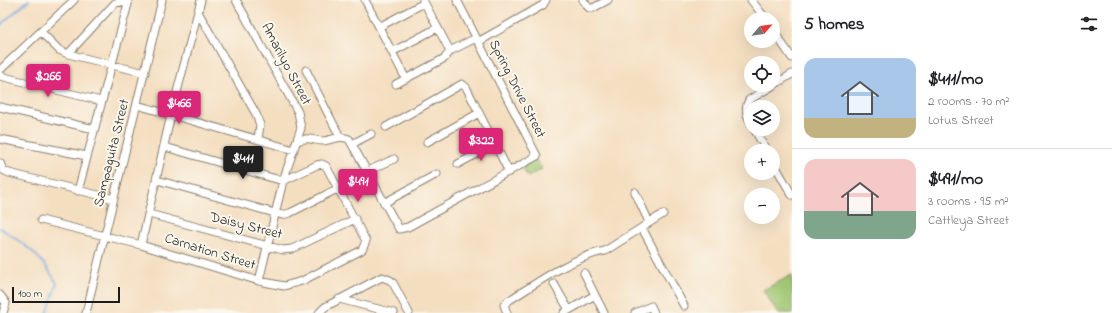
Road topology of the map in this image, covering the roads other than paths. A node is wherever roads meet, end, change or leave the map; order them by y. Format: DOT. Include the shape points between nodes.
graph roads {
  1 [pos="74,0"];
  2 [pos="162,0"];
  3 [pos="202,0"];
  4 [pos="236,0"];
  5 [pos="366,0"];
  6 [pos="457,0"];
  7 [pos="546,0"];
  8 [pos="583,0"];
  9 [pos="608,0"];
  10 [pos="751,0"];
  11 [pos="128,1"];
  12 [pos="423,1"];
  13 [pos="198,12"];
  14 [pos="760,12"];
  15 [pos="379,27"];
  16 [pos="437,28"];
  17 [pos="41,32"];
  18 [pos="477,40"];
  19 [pos="780,40"];
  20 [pos="450,51"];
  21 [pos="392,52"];
  22 [pos="68,54"];
  23 [pos="792,58"];
  24 [pos="110,65"];
  25 [pos="0,70"];
  26 [pos="306,70"];
  27 [pos="145,73"];
  28 [pos="792,74"];
  29 [pos="0,76"];
  30 [pos="406,79"];
  31 [pos="396,84"];
  32 [pos="750,100"];
  33 [pos="101,101"];
  34 [pos="137,105"];
  35 [pos="0,107"];
  36 [pos="479,113"];
  37 [pos="171,115"];
  38 [pos="386,127"];
  39 [pos="94,129"];
  40 [pos="370,134"];
  41 [pos="340,137"];
  42 [pos="0,139"];
  43 [pos="258,139"];
  44 [pos="297,141"];
  45 [pos="428,142"];
  46 [pos="352,144"];
  47 [pos="495,144"];
  48 [pos="165,147"];
  49 [pos="294,150"];
  50 [pos="87,156"];
  51 [pos="394,159"];
  52 [pos="0,163"];
  53 [pos="458,164"];
  54 [pos="368,171"];
  55 [pos="509,172"];
  56 [pos="437,174"];
  57 [pos="780,174"];
  58 [pos="157,180"];
  59 [pos="283,181"];
  60 [pos="339,188"];
  61 [pos="78,191"];
  62 [pos="635,192"];
  63 [pos="792,195"];
  64 [pos="114,200"];
  65 [pos="384,203"];
  66 [pos="149,214"];
  67 [pos="275,214"];
  68 [pos="663,214"];
  69 [pos="355,219"];
  70 [pos="40,220"];
  71 [pos="649,222"];
  72 [pos="642,228"];
  73 [pos="105,236"];
  74 [pos="141,245"];
  75 [pos="267,246"];
  76 [pos="584,273"];
  77 [pos="259,281"];
  78 [pos="554,284"];
  79 [pos="0,295"];
  80 [pos="595,295"];
  81 [pos="339,299"];
  82 [pos="684,306"];
  83 [pos="566,311"];
  84 [pos="3,313"];
  85 [pos="86,313"];
  86 [pos="319,313"];
  87 [pos="394,313"];
  88 [pos="409,313"];
  89 [pos="507,313"];
  90 [pos="604,313"];
  91 [pos="635,313"];
  92 [pos="654,313"];
  1 -- 17 [label="street"];
  2 -- 27 [label="street, Sampaguita Street"];
  3 -- 13 [label="street"];
  4 -- 44 [label="street, Amarilyo Street" via="298,112 301,128"];
  5 -- 15 [label="street"];
  6 -- 18 [label="street, Spring Drive Street"];
  7 -- 18 [label="street" via="543,5"];
  8 -- 9 [label="street" via="588,8 593,8"];
  10 -- 14 [label="street"];
  11 -- 22 [label="street" via="115,3"];
  11 -- 24 [label="street"];
  12 -- 15 [label="street"];
  12 -- 16 [label="street"];
  13 -- 37 [label="street"];
  13 -- 43 [label="street" via="256,114 260,125"];
  15 -- 21 [label="street"];
  16 -- 20 [label="street"];
  16 -- 21 [label="street"];
  17 -- 22 [label="street"];
  17 -- 25 [label="street"];
  18 -- 20 [label="street"];
  18 -- 55 [label="street, Spring Drive Street" via="537,156"];
  19 -- 23 [label="street"];
  20 -- 30 [label="street" via="445,58"];
  21 -- 30 [label="street"];
  22 -- 24 [label="street"];
  24 -- 27 [label="street"];
  24 -- 33 [label="street"];
  26 -- 41 [label="street"];
  27 -- 34 [label="street, Sampaguita Street"];
  28 -- 32 [label="street"];
  29 -- 33 [label="street"];
  30 -- 31 [label="street"];
  33 -- 39 [label="street"];
  34 -- 37 [label="street"];
  34 -- 64 [label="street, Sampaguita Street"];
  35 -- 39 [label="street"];
  36 -- 38 [label="street" via="462,84"];
  36 -- 45 [label="street"];
  36 -- 47 [label="street"];
  37 -- 43 [label="street"];
  37 -- 48 [label="street"];
  39 -- 50 [label="street"];
  40 -- 46 [label="street"];
  41 -- 44 [label="street" via="324,141 308,138"];
  41 -- 46 [label="street" via="349,139"];
  42 -- 50 [label="street"];
  43 -- 49 [label="street"];
  44 -- 49 [label="street, Amarilyo Street"];
  46 -- 54 [label="street, Spring Drive Street"];
  47 -- 53 [label="street"];
  47 -- 55 [label="street"];
  48 -- 58 [label="street"];
  48 -- 59 [label="street"];
  49 -- 59 [label="street, Amarilyo Street"];
  50 -- 61 [label="street"];
  51 -- 54 [label="street"];
  52 -- 61 [label="street" via="3,170 9,173"];
  54 -- 65 [label="street, Spring Drive Street"];
  55 -- 65 [label="street, Spring Drive Street" via="402,229 396,225"];
  56 -- 65 [label="street"];
  57 -- 63 [label="street"];
  58 -- 66 [label="street"];
  58 -- 67 [label="street"];
  59 -- 60 [label="street" via="322,164 326,166"];
  59 -- 67 [label="street, Amarilyo Street"];
  60 -- 67 [label="street" via="290,213"];
  60 -- 69 [label="street"];
  61 -- 64 [label="street"];
  62 -- 71 [label="street"];
  64 -- 73 [label="street, Sampaguita Street"];
  66 -- 74 [label="street"];
  66 -- 75 [label="street, Daisy Street"];
  67 -- 75 [label="street, Amarilyo Street"];
  68 -- 71 [label="street"];
  69 -- 75 [label="street, Daisy Street" via="292,248 283,250"];
  69 -- 77 [label="street, Carnation Street" via="366,241 362,250 291,285"];
  70 -- 73 [label="street, Carnation Street"];
  71 -- 72 [label="street"];
  72 -- 82 [label="street"];
  72 -- 89 [label="street" via="605,251 576,261 508,300 504,305"];
  73 -- 74 [label="street, Carnation Street"];
  73 -- 85 [label="street, Sampaguita Street"];
  74 -- 77 [label="street, Carnation Street"];
  75 -- 77 [label="street, Amarilyo Street"];
  76 -- 80 [label="street"];
  78 -- 83 [label="street"];
  79 -- 84 [label="street" via="6,303"];
  80 -- 83 [label="street"];
  80 -- 90 [label="street"];
  81 -- 86 [label="street"];
  81 -- 87 [label="street"];
  81 -- 88 [label="street" via="378,279 386,278 393,284"];
  91 -- 92 [label="street" via="651,306"];
}
